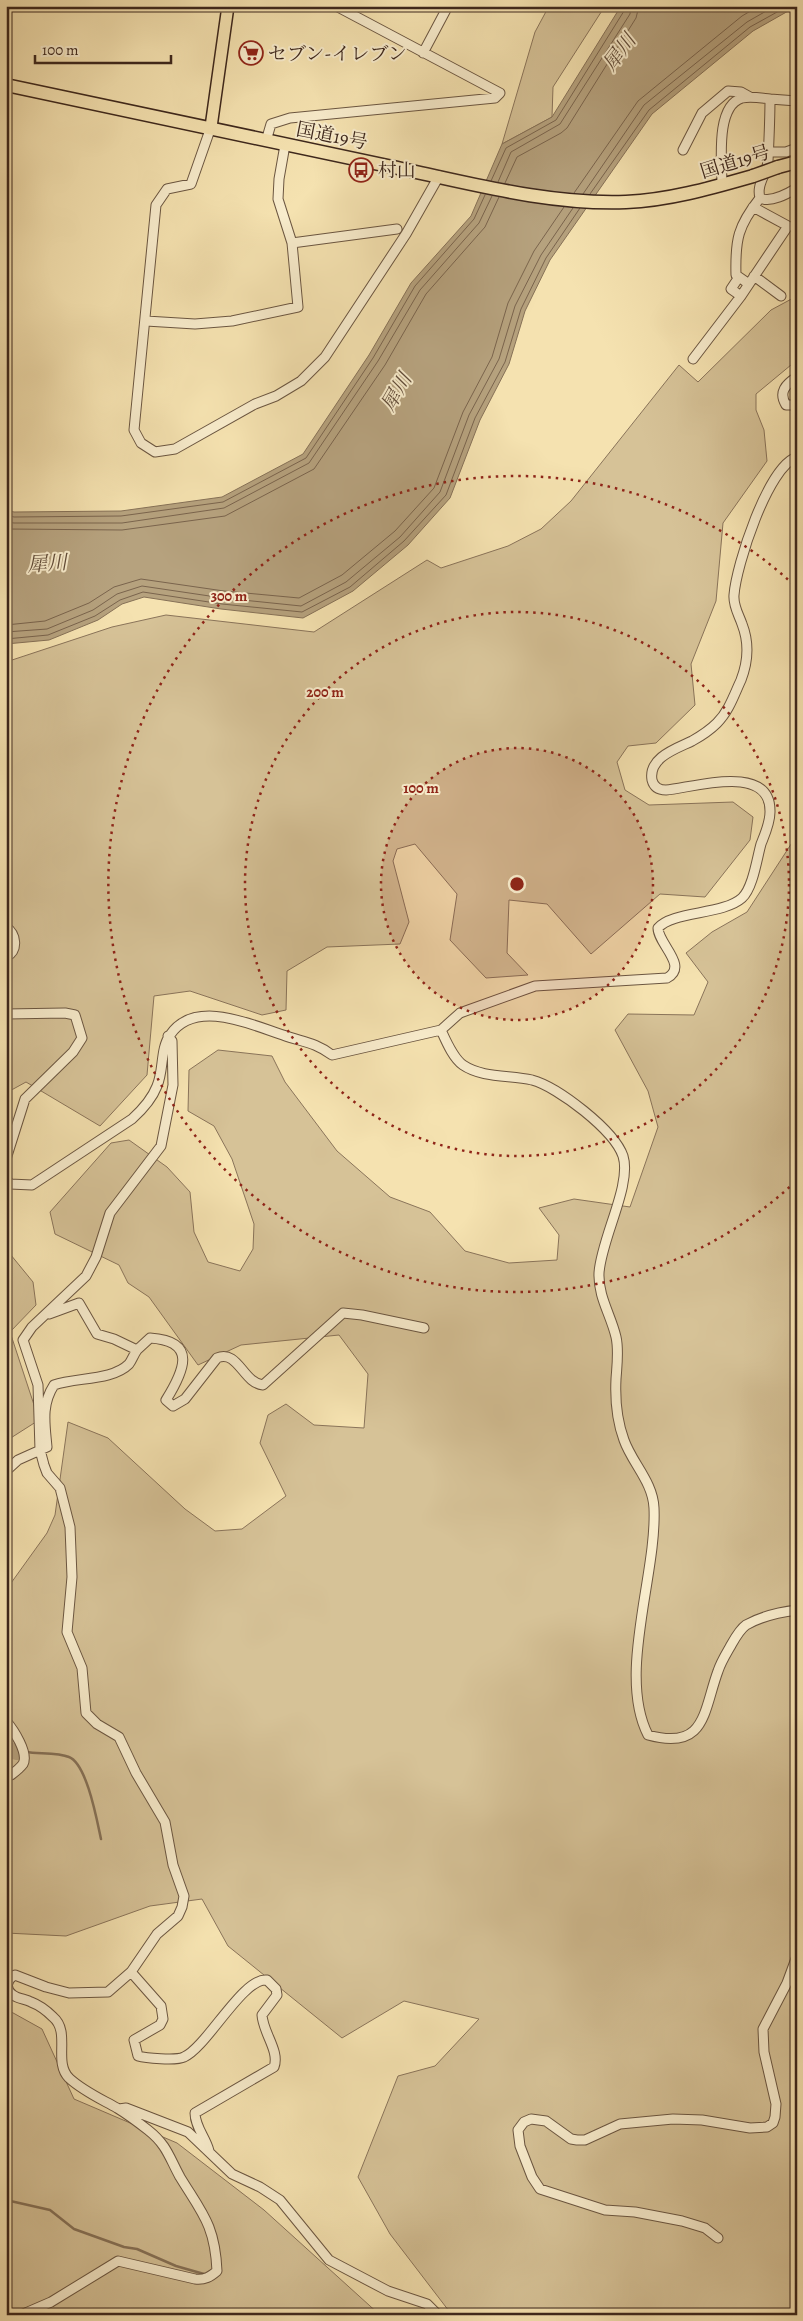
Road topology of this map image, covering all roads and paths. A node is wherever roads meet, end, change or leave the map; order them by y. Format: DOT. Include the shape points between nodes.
graph roads {
  1 [pos="228,6"];
  2 [pos="336,6"];
  3 [pos="448,6"];
  4 [pos="423,53"];
  5 [pos="6,85"];
  6 [pos="750,97"];
  7 [pos="770,99"];
  8 [pos="797,101"];
  9 [pos="211,127"];
  10 [pos="266,140"];
  11 [pos="285,145"];
  12 [pos="797,148"];
  13 [pos="683,150"];
  14 [pos="768,152"];
  15 [pos="797,162"];
  16 [pos="443,177"];
  17 [pos="722,185"];
  18 [pos="797,188"];
  19 [pos="760,198"];
  20 [pos="753,207"];
  21 [pos="397,229"];
  22 [pos="292,243"];
  23 [pos="739,277"];
  24 [pos="752,280"];
  25 [pos="741,296"];
  26 [pos="781,296"];
  27 [pos="146,321"];
  28 [pos="693,359"];
  29 [pos="797,377"];
  30 [pos="797,405"];
  31 [pos="797,457"];
  32 [pos="6,927"];
  33 [pos="6,957"];
  34 [pos="6,1014"];
  35 [pos="441,1030"];
  36 [pos="168,1036"];
  37 [pos="6,1159"];
  38 [pos="6,1179"];
  39 [pos="46,1315"];
  40 [pos="424,1328"];
  41 [pos="137,1350"];
  42 [pos="40,1450"];
  43 [pos="6,1472"];
  44 [pos="797,1610"];
  45 [pos="6,1721"];
  46 [pos="6,1774"];
  47 [pos="797,1956"];
  48 [pos="132,1972"];
  49 [pos="119,2109"];
  50 [pos="209,2151"];
  51 [pos="718,2238"];
  52 [pos="21,2315"];
  53 [pos="438,2315"];
  1 -- 9 [label="main road"];
  2 -- 4 [label="street"];
  3 -- 4 [label="street"];
  4 -- 10 [label="street" via="500,93 495,98 290,118 271,124"];
  5 -- 9 [label="highway, 国道19号"];
  6 -- 7 [label="street"];
  6 -- 13 [label="street" via="728,91 702,113"];
  6 -- 17 [label="street" via="740,99 725,114"];
  7 -- 8 [label="street"];
  7 -- 14 [label="street"];
  9 -- 10 [label="highway, 国道19号"];
  9 -- 27 [label="street" via="191,184 167,189 156,205"];
  10 -- 11 [label="highway, 国道19号"];
  11 -- 16 [label="highway, 国道19号"];
  11 -- 22 [label="street" via="278,199"];
  12 -- 14 [label="street"];
  14 -- 19 [label="street" via="768,164 758,192"];
  15 -- 17 [label="highway, 国道19号, bridge"];
  16 -- 17 [label="highway, 国道19号" via="556,200 605,202 684,196"];
  16 -- 27 [label="street" via="325,357 301,382 254,404 175,449 155,452 141,443 134,430"];
  18 -- 19 [label="street" via="774,199"];
  19 -- 20 [label="street"];
  20 -- 23 [label="street" via="740,228 736,254 736,275"];
  20 -- 24 [label="street" via="788,226"];
  21 -- 22 [label="street"];
  22 -- 27 [label="street" via="298,307 232,321 195,324"];
  23 -- 24 [label="street"];
  23 -- 25 [label="street" via="731,289"];
  24 -- 25 [label="street"];
  24 -- 26 [label="street"];
  25 -- 28 [label="street"];
  29 -- 30 [label="street" via="782,394 786,404"];
  31 -- 35 [label="street" via="780,469 770,484 739,570 734,600 746,634 747,650 742,677 728,709 705,733 665,754 657,763 652,781 659,790 684,789 721,781 741,782 760,790 767,798 770,814 747,892 735,902 662,924 658,928 674,964 675,970 667,978 530,988 460,1013"];
  32 -- 33 [label="street" via="12,931 15,940 14,948"];
  34 -- 37 [label="street" via="65,1012 75,1016 82,1038 73,1052 25,1099"];
  35 -- 36 [label="street" via="332,1055 318,1045 222,1016 192,1019 182,1023"];
  35 -- 44 [label="street" via="462,1064 480,1071 533,1080 564,1095 613,1139 623,1155 623,1187 603,1249 599,1280 600,1294 617,1339 616,1406 624,1440 638,1464 654,1506 636,1666 640,1710 648,1735 670,1740 681,1739 693,1732 704,1716 719,1669 745,1626 781,1612"];
  36 -- 38 [label="street" via="158,1086 144,1108 132,1119 32,1185 14,1186"];
  36 -- 39 [label="street" via="172,1042 173,1085 161,1146 110,1213 86,1276"];
  39 -- 41 [label="street" via="79,1304 97,1334"];
  39 -- 42 [label="street" via="23,1340 38,1385"];
  40 -- 41 [label="street" via="343,1313 263,1385 249,1380 233,1358 222,1356 185,1399 173,1406 166,1400 183,1369 180,1348 165,1339 150,1338"];
  41 -- 42 [label="street" via="129,1364 111,1375 54,1385 44,1408 47,1447"];
  42 -- 43 [label="street" via="18,1460"];
  42 -- 48 [label="street" via="47,1472 60,1488 70,1527 72,1577 67,1632 82,1668 86,1714 120,1737 136,1774 165,1822 173,1865 184,1896 178,1916 157,1934"];
  45 -- 46 [label="street" via="24,1755 24,1763 11,1775"];
  47 -- 51 [label="street" via="763,2029 764,2052 776,2104 773,2123 767,2127 673,2119 620,2124 585,2140 577,2140 546,2121 532,2119 524,2122 518,2130 520,2146 540,2189 605,2210 682,2221 705,2228"];
  48 -- 49 [label="street" via="108,1992 96,1994 69,1993 15,1975 7,1983 13,1996 31,2002 55,2018 61,2036 62,2063 68,2077 102,2102"];
  48 -- 50 [label="street" via="163,2012 160,2025 134,2040 138,2056 144,2058 183,2058 222,2015 259,1982 267,1980 276,1989 277,1995 262,2015 267,2038 276,2055 274,2066 195,2113 196,2123 207,2140"];
  49 -- 50 [label="street" via="126,2108 188,2132"];
  49 -- 52 [label="street" via="164,2144 205,2214 214,2243 217,2271 202,2280 118,2261 59,2297"];
  50 -- 53 [label="street" via="232,2174 280,2200 330,2260 388,2292 427,2304"];
}
